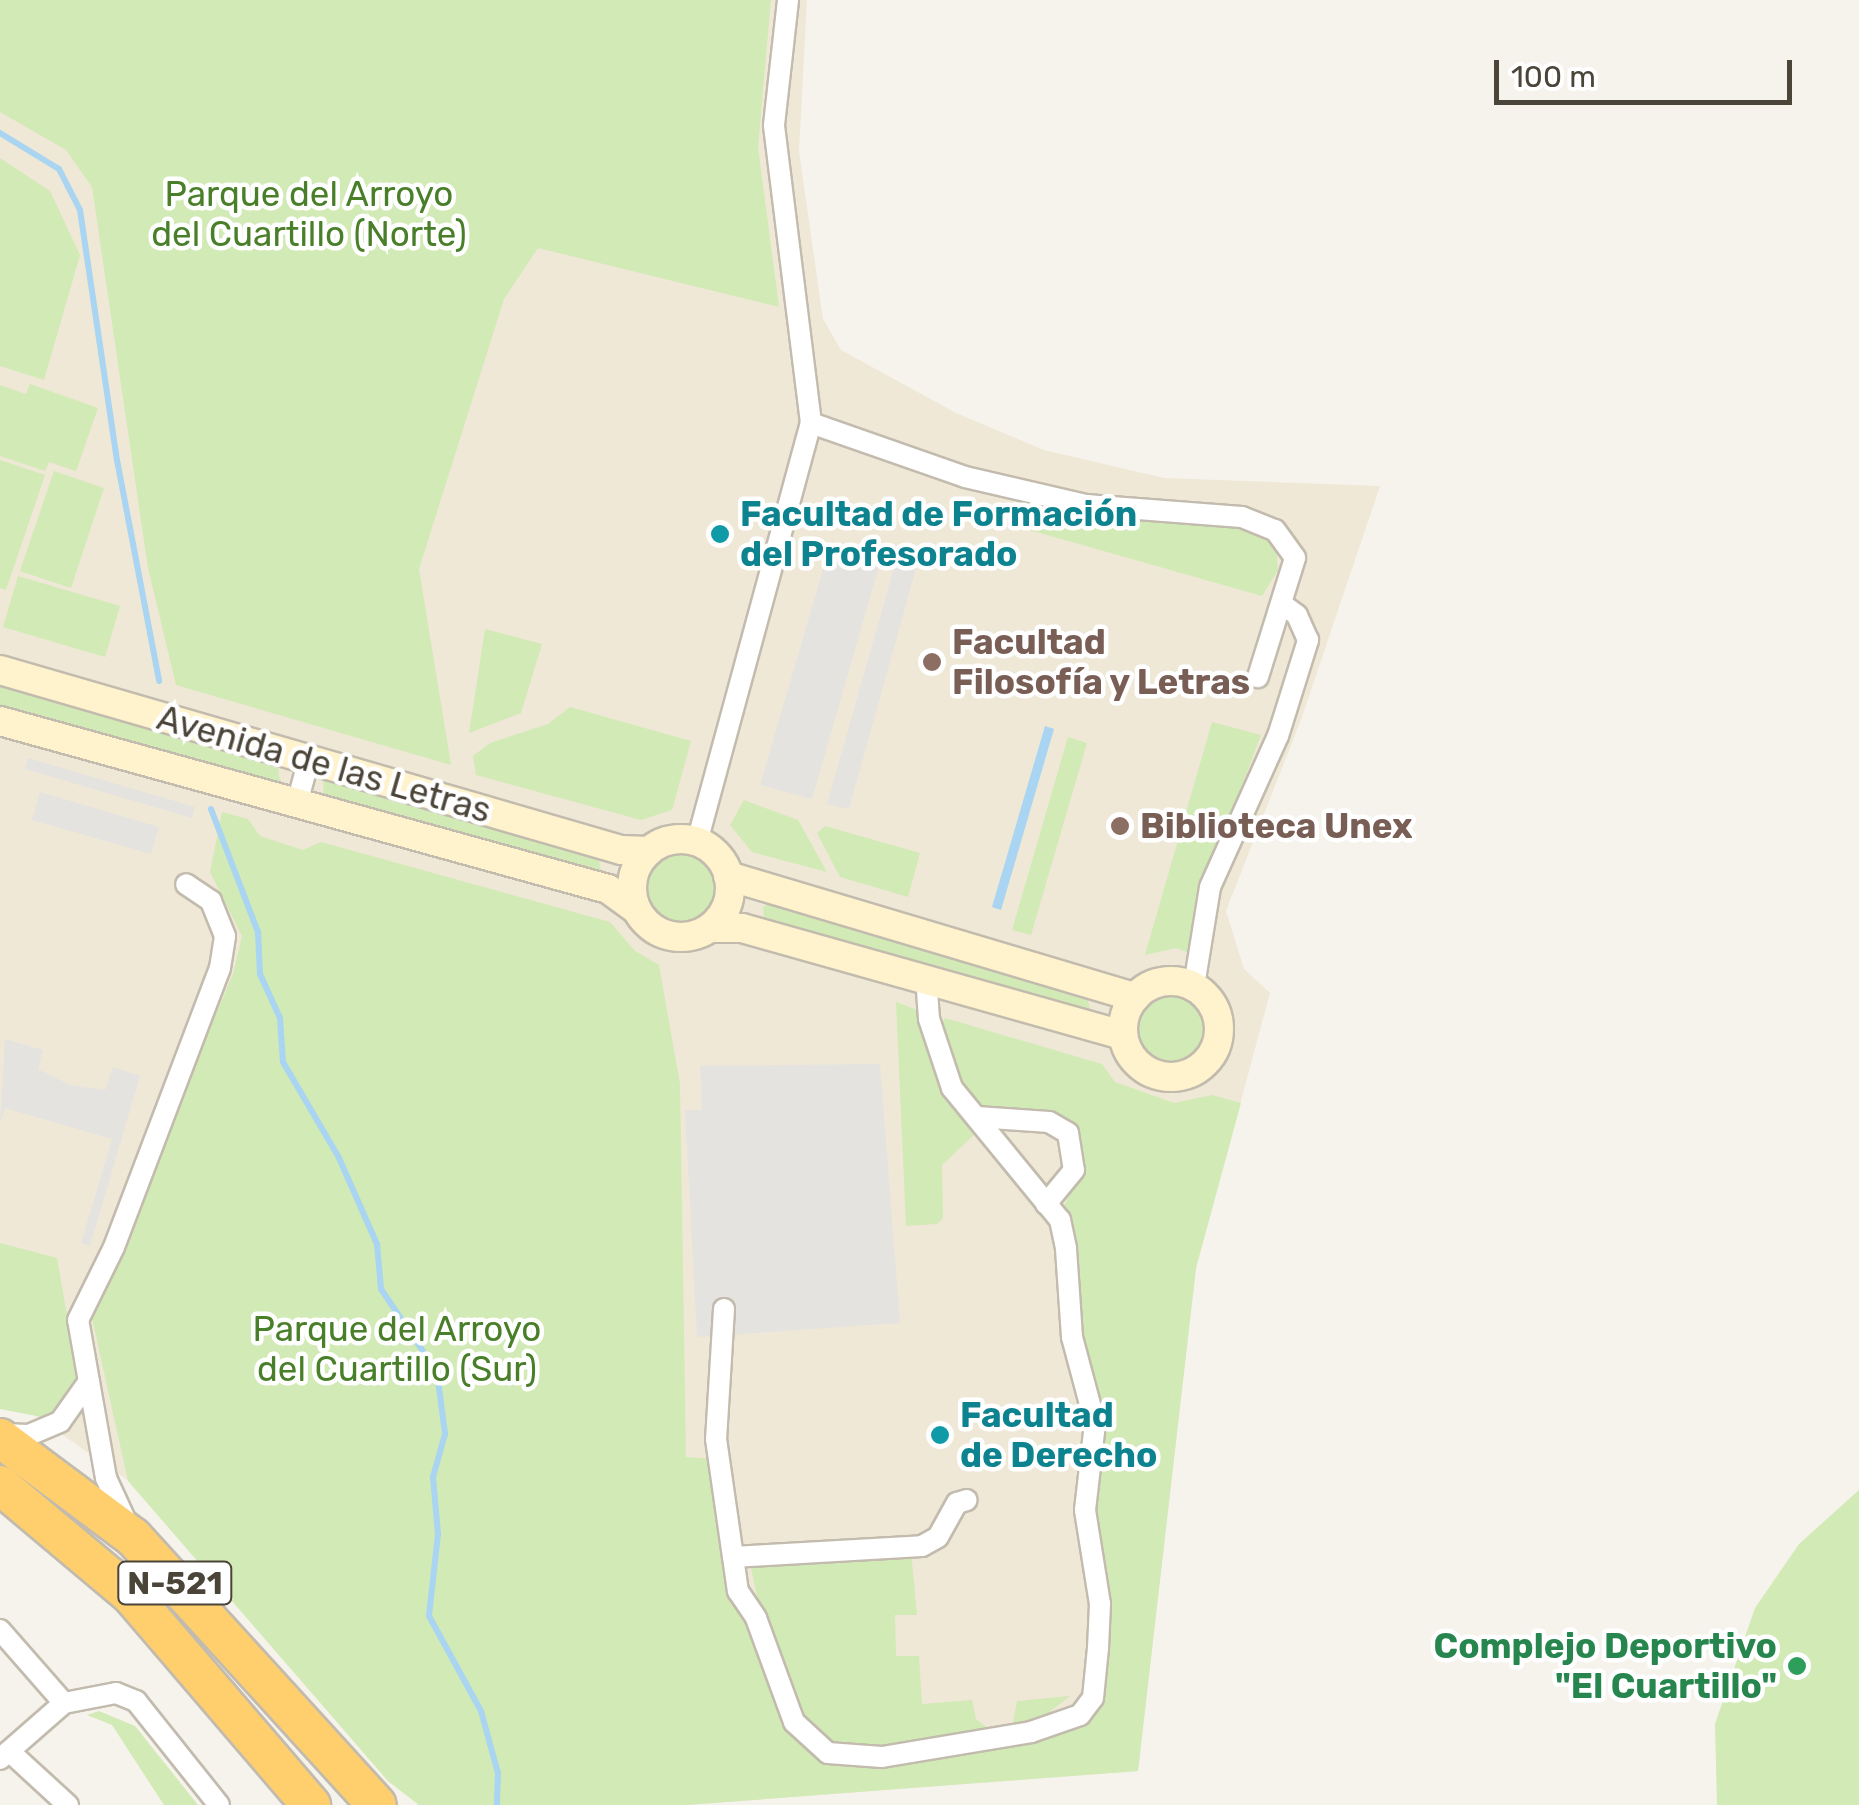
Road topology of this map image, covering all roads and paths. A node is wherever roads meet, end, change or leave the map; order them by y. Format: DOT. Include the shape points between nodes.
graph roads {
  1 [pos="788,0"];
  2 [pos="811,423"];
  3 [pos="1283,605"];
  4 [pos="0,670"];
  5 [pos="1258,677"];
  6 [pos="0,720"];
  7 [pos="309,760"];
  8 [pos="297,803"];
  9 [pos="697,842"];
  10 [pos="649,850"];
  11 [pos="728,876"];
  12 [pos="186,884"];
  13 [pos="636,909"];
  14 [pos="710,928"];
  15 [pos="926,980"];
  16 [pos="1194,986"];
  17 [pos="1135,996"];
  18 [pos="1123,1035"];
  19 [pos="977,1117"];
  20 [pos="1046,1204"];
  21 [pos="724,1309"];
  22 [pos="89,1381"];
  23 [pos="0,1436"];
  24 [pos="0,1486"];
  25 [pos="967,1500"];
  26 [pos="133,1537"];
  27 [pos="733,1557"];
  28 [pos="0,1630"];
  29 [pos="64,1703"];
  30 [pos="8,1750"];
  31 [pos="68,1805"];
  32 [pos="219,1805"];
  33 [pos="311,1805"];
  34 [pos="377,1805"];
  1 -- 2 [label="street" via="774,125"];
  2 -- 3 [label="street" via="965,477 1069,501 1242,517 1275,530 1295,558"];
  2 -- 9 [label="street"];
  3 -- 5 [label="street"];
  3 -- 16 [label="street" via="1308,640 1278,736 1210,886"];
  4 -- 7 [label="main road, Avenida de las Letras"];
  6 -- 8 [label="main road, Avenida de las Letras"];
  7 -- 8 [label="street"];
  7 -- 10 [label="main road, Avenida de las Letras" via="621,850"];
  8 -- 13 [label="main road, Avenida de las Letras" via="608,889"];
  9 -- 10 [label="main road" via="676,840"];
  9 -- 11 [label="main road" via="714,853"];
  10 -- 13 [label="main road" via="632,877"];
  11 -- 14 [label="main road" via="728,903"];
  11 -- 17 [label="main road"];
  12 -- 22 [label="street" via="210,902 225,936 220,968 114,1247 87,1291 78,1320"];
  13 -- 14 [label="main road" via="669,936"];
  14 -- 15 [label="main road" via="742,928"];
  15 -- 18 [label="main road"];
  15 -- 19 [label="street" via="929,1019 952,1088"];
  16 -- 17 [label="main road" via="1163,981"];
  16 -- 18 [label="main road" via="1215,1008 1220,1030 1214,1052 1198,1069 1177,1077 1155,1075 1131,1056"];
  17 -- 18 [label="main road"];
  19 -- 20 [label="street"];
  19 -- 20 [label="street" via="1049,1122 1068,1133 1074,1170"];
  20 -- 27 [label="street" via="1060,1220 1072,1337 1096,1422 1085,1510 1100,1604 1098,1648 1093,1698 1080,1715 1030,1732 882,1757 828,1753 794,1722 756,1618 738,1592"];
  21 -- 27 [label="street" via="716,1440"];
  22 -- 23 [label="street" via="60,1422 29,1435"];
  22 -- 26 [label="street" via="106,1478"];
  23 -- 26 [label="highway, N-521"];
  24 -- 33 [label="highway, N-521" via="131,1595"];
  25 -- 27 [label="street" via="957,1503 938,1538 922,1546"];
  26 -- 34 [label="highway, N-521"];
  28 -- 29 [label="street"];
  29 -- 30 [label="street"];
  29 -- 32 [label="street" via="116,1693 136,1701"];
  30 -- 31 [label="street"];
}
